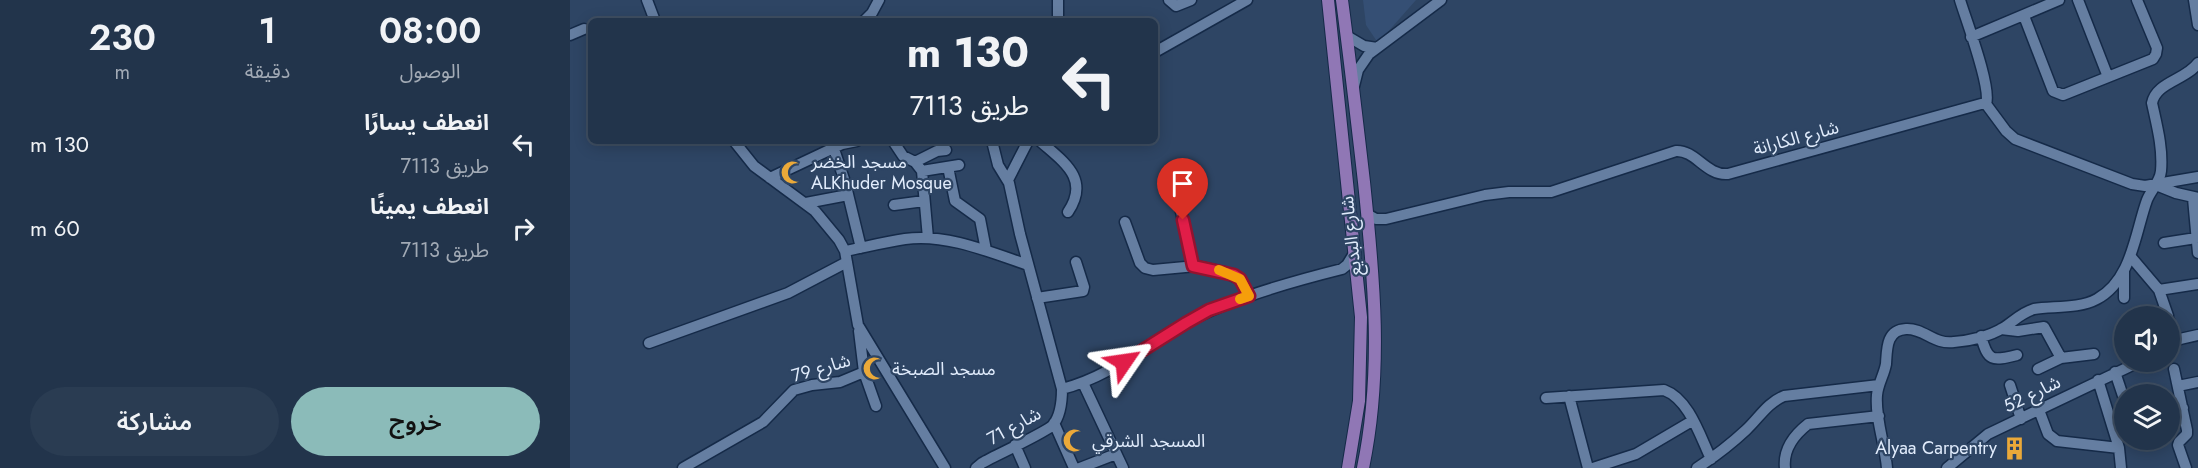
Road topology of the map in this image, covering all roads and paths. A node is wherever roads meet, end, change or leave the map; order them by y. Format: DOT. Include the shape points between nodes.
graph roads {
  1 [pos="647,0"];
  2 [pos="879,0"];
  3 [pos="1058,0"];
  4 [pos="1170,0"];
  5 [pos="1191,0"];
  6 [pos="1248,0"];
  7 [pos="1328,0"];
  8 [pos="1342,0"];
  9 [pos="1441,0"];
  10 [pos="1960,0"];
  11 [pos="2059,0"];
  12 [pos="2078,0"];
  13 [pos="2137,0"];
  14 [pos="2196,3"];
  15 [pos="2024,16"];
  16 [pos="654,18"];
  17 [pos="867,18"];
  18 [pos="1058,18"];
  19 [pos="2198,25"];
  20 [pos="584,29"];
  21 [pos="570,35"];
  22 [pos="1347,36"];
  23 [pos="1971,38"];
  24 [pos="1377,48"];
  25 [pos="1158,50"];
  26 [pos="2198,63"];
  27 [pos="2108,77"];
  28 [pos="1353,90"];
  29 [pos="1986,104"];
  30 [pos="736,144"];
  31 [pos="895,144"];
  32 [pos="993,144"];
  33 [pos="1026,144"];
  34 [pos="1043,144"];
  35 [pos="839,145"];
  36 [pos="946,150"];
  37 [pos="918,167"];
  38 [pos="2198,177"];
  39 [pos="770,178"];
  40 [pos="1008,180"];
  41 [pos="2155,185"];
  42 [pos="848,195"];
  43 [pos="1178,198"];
  44 [pos="2195,198"];
  45 [pos="924,201"];
  46 [pos="806,203"];
  47 [pos="894,205"];
  48 [pos="1068,212"];
  49 [pos="1367,214"];
  50 [pos="1386,219"];
  51 [pos="1125,222"];
  52 [pos="1370,234"];
  53 [pos="928,238"];
  54 [pos="2196,238"];
  55 [pos="2164,243"];
  56 [pos="861,248"];
  57 [pos="986,250"];
  58 [pos="1355,252"];
  59 [pos="2198,253"];
  60 [pos="846,256"];
  61 [pos="2131,257"];
  62 [pos="1076,262"];
  63 [pos="1028,264"];
  64 [pos="1193,266"];
  65 [pos="1342,269"];
  66 [pos="2124,271"];
  67 [pos="1358,281"];
  68 [pos="2198,284"];
  69 [pos="2159,290"];
  70 [pos="1249,296"];
  71 [pos="1037,298"];
  72 [pos="2124,298"];
  73 [pos="2164,306"];
  74 [pos="858,325"];
  75 [pos="2001,329"];
  76 [pos="2198,335"];
  77 [pos="1981,336"];
  78 [pos="2180,340"];
  79 [pos="649,343"];
  80 [pos="2094,354"];
  81 [pos="2017,355"];
  82 [pos="2061,358"];
  83 [pos="2038,369"];
  84 [pos="864,372"];
  85 [pos="2115,372"];
  86 [pos="2098,380"];
  87 [pos="2198,382"];
  88 [pos="1083,383"];
  89 [pos="2119,384"];
  90 [pos="1879,385"];
  91 [pos="2010,385"];
  92 [pos="2180,386"];
  93 [pos="1062,389"];
  94 [pos="2180,395"];
  95 [pos="1569,396"];
  96 [pos="1546,398"];
  97 [pos="876,406"];
  98 [pos="2183,408"];
  99 [pos="2180,409"];
  100 [pos="2039,410"];
  101 [pos="1879,416"];
  102 [pos="2114,417"];
  103 [pos="2020,418"];
  104 [pos="1692,421"];
  105 [pos="1054,423"];
  106 [pos="1015,445"];
  107 [pos="2114,447"];
  108 [pos="2119,450"];
  109 [pos="1116,454"];
  110 [pos="1711,459"];
  111 [pos="683,468"];
  112 [pos="945,468"];
  113 [pos="976,468"];
  114 [pos="1025,468"];
  115 [pos="1074,468"];
  116 [pos="1080,468"];
  117 [pos="1123,468"];
  118 [pos="1348,468"];
  119 [pos="1364,468"];
  120 [pos="1588,468"];
  121 [pos="1593,468"];
  122 [pos="1697,468"];
  123 [pos="1785,468"];
  124 [pos="1887,468"];
  125 [pos="1947,468"];
  126 [pos="2121,468"];
  127 [pos="2186,468"];
  1 -- 16 [label="street"];
  2 -- 17 [label="street"];
  3 -- 18 [label="street"];
  4 -- 5 [label="street" via="1176,6"];
  6 -- 25 [label="street"];
  7 -- 58 [label="main road, شارع البديع"];
  8 -- 22 [label="main road, شارع البديع"];
  9 -- 24 [label="street"];
  10 -- 23 [label="street"];
  11 -- 15 [label="street"];
  12 -- 27 [label="street"];
  13 -- 27 [label="street" via="2156,54 2153,59"];
  14 -- 19 [label="street"];
  15 -- 23 [label="street"];
  15 -- 27 [label="street" via="2050,86 2057,94"];
  20 -- 21 [label="street"];
  22 -- 24 [label="street"];
  22 -- 28 [label="main road, شارع البديع"];
  23 -- 29 [label="street" via="1986,83"];
  24 -- 28 [label="street" via="1358,70"];
  26 -- 41 [label="street" via="2153,98 2162,157 2161,174"];
  28 -- 49 [label="main road, شارع البديع"];
  29 -- 41 [label="street" via="2015,139 2132,184"];
  29 -- 50 [label="street, شارع الكارانة" via="1728,174 1715,173 1685,152 1676,151 1551,192 1493,193"];
  30 -- 39 [label="street"];
  31 -- 37 [label="street"];
  32 -- 40 [label="street" via="998,165"];
  33 -- 40 [label="street"];
  34 -- 48 [label="street" via="1075,177 1074,203"];
  35 -- 39 [label="street"];
  35 -- 42 [label="street"];
  36 -- 37 [label="street" via="937,151"];
  37 -- 45 [label="street"];
  37 -- 57 [label="street" via="954,166 956,201 980,219"];
  38 -- 41 [label="street"];
  39 -- 46 [label="street"];
  40 -- 63 [label="street"];
  41 -- 44 [label="street"];
  41 -- 61 [label="street"];
  42 -- 46 [label="street"];
  42 -- 56 [label="street"];
  43 -- 64 [label="street"];
  44 -- 54 [label="street"];
  45 -- 47 [label="street"];
  45 -- 53 [label="street"];
  46 -- 60 [label="street" via="826,222"];
  49 -- 50 [label="street, شارع الكارانة"];
  49 -- 52 [label="main road, شارع البديع"];
  50 -- 52 [label="street, شارع الكارانة"];
  51 -- 64 [label="street" via="1145,268"];
  52 -- 119 [label="main road, شارع البديع" via="1376,347"];
  53 -- 56 [label="street" via="906,238"];
  53 -- 57 [label="street"];
  54 -- 55 [label="street"];
  54 -- 59 [label="street"];
  56 -- 60 [label="street"];
  57 -- 63 [label="street"];
  58 -- 65 [label="street"];
  58 -- 67 [label="main road, شارع البديع"];
  60 -- 74 [label="street"];
  60 -- 79 [label="street" via="788,293"];
  61 -- 66 [label="street"];
  61 -- 69 [label="street"];
  62 -- 71 [label="street" via="1083,291"];
  63 -- 71 [label="street"];
  64 -- 70 [label="street" via="1234,275"];
  65 -- 67 [label="street"];
  65 -- 70 [label="street"];
  66 -- 72 [label="street"];
  66 -- 75 [label="street" via="2108,291 2090,302 2025,311"];
  67 -- 118 [label="main road, شارع البديع" via="1359,400"];
  68 -- 69 [label="street"];
  69 -- 73 [label="street"];
  70 -- 88 [label="street" via="1209,310"];
  71 -- 93 [label="street"];
  74 -- 84 [label="street, شارع 79"];
  74 -- 112 [label="street"];
  75 -- 77 [label="street"];
  75 -- 82 [label="street" via="2044,327"];
  76 -- 78 [label="street"];
  77 -- 81 [label="street" via="1990,358"];
  77 -- 90 [label="street" via="1944,343 1914,330 1899,331 1888,341"];
  80 -- 82 [label="street"];
  82 -- 83 [label="street"];
  84 -- 97 [label="street, شارع 79"];
  84 -- 111 [label="street, شارع 79" via="840,382 794,390 763,422"];
  85 -- 86 [label="street, شارع 52"];
  85 -- 89 [label="street"];
  86 -- 100 [label="street, شارع 52"];
  86 -- 102 [label="street"];
  87 -- 92 [label="street"];
  88 -- 93 [label="street"];
  88 -- 109 [label="street"];
  90 -- 101 [label="street"];
  90 -- 110 [label="street" via="1776,399"];
  91 -- 103 [label="street"];
  93 -- 105 [label="street, شارع 71"];
  94 -- 98 [label="street"];
  95 -- 96 [label="street"];
  95 -- 104 [label="street" via="1664,390 1680,399"];
  95 -- 120 [label="street"];
  98 -- 99 [label="street"];
  98 -- 127 [label="street" via="2187,434 2178,445"];
  100 -- 103 [label="street, شارع 52"];
  100 -- 107 [label="street" via="2048,434 2057,441"];
  101 -- 123 [label="street" via="1809,424 1786,450"];
  101 -- 124 [label="street"];
  103 -- 125 [label="street, شارع 52" via="1977,441"];
  104 -- 110 [label="street"];
  104 -- 121 [label="street" via="1636,454"];
  105 -- 106 [label="street, شارع 71"];
  105 -- 115 [label="street"];
  106 -- 113 [label="street, شارع 71"];
  106 -- 114 [label="street"];
  108 -- 126 [label="street"];
  109 -- 116 [label="street"];
  109 -- 117 [label="street"];
  110 -- 122 [label="street"];
}
